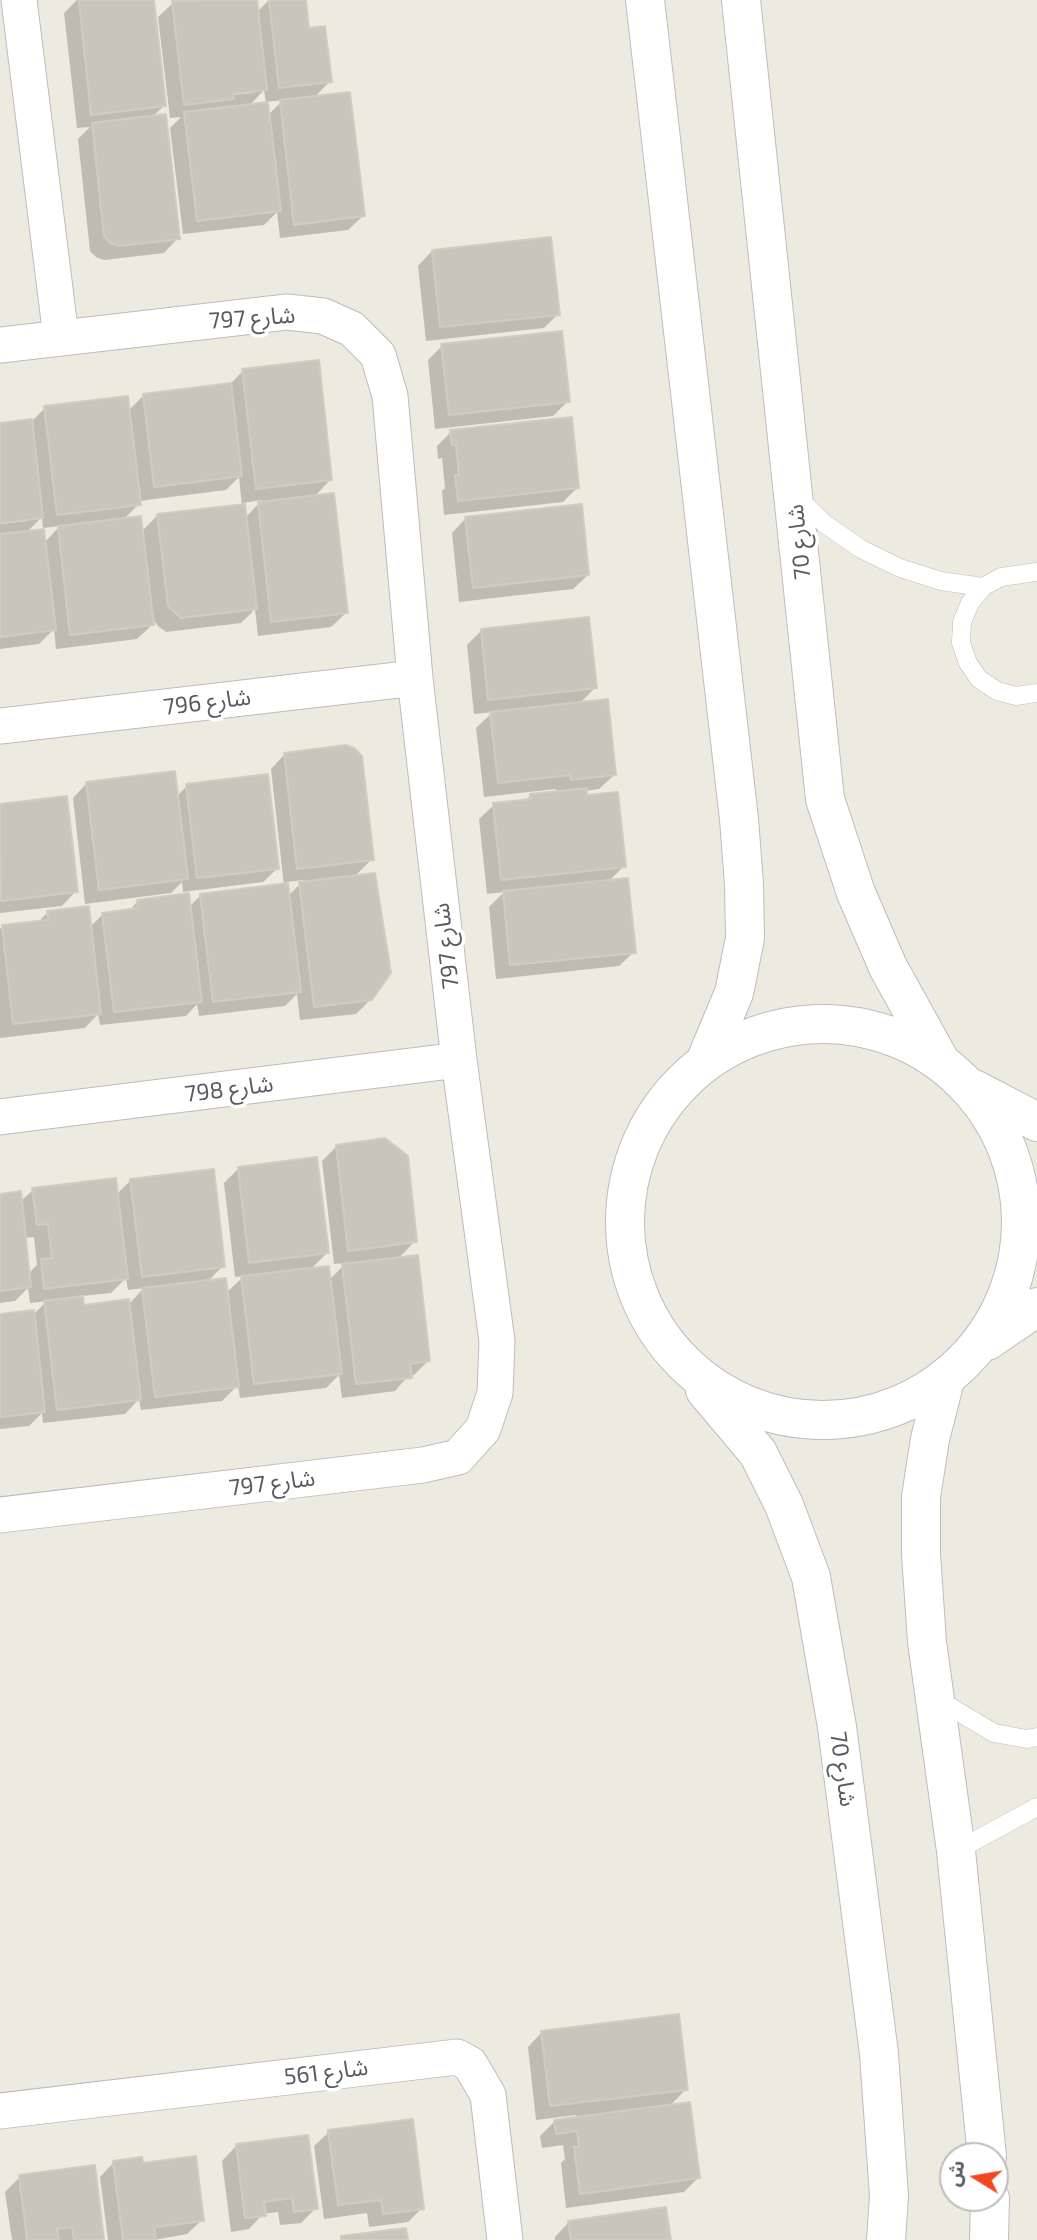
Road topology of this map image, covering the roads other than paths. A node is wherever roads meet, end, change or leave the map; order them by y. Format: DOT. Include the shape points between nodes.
graph roads {
  1 [pos="19,0"];
  2 [pos="645,0"];
  3 [pos="740,0"];
  4 [pos="61,337"];
  5 [pos="0,345"];
  6 [pos="794,494"];
  7 [pos="1037,572"];
  8 [pos="984,587"];
  9 [pos="415,678"];
  10 [pos="1037,693"];
  11 [pos="0,726"];
  12 [pos="459,1060"];
  13 [pos="705,1062"];
  14 [pos="954,1073"];
  15 [pos="0,1118"];
  16 [pos="1037,1122"];
  17 [pos="1037,1307"];
  18 [pos="665,1343"];
  19 [pos="977,1349"];
  20 [pos="945,1380"];
  21 [pos="0,1515"];
  22 [pos="935,1698"];
  23 [pos="1037,1737"];
  24 [pos="1037,1807"];
  25 [pos="957,1851"];
  26 [pos="0,2111"];
  27 [pos="986,2142"];
  28 [pos="889,2196"];
  29 [pos="990,2212"];
  30 [pos="505,2240"];
  31 [pos="886,2240"];
  32 [pos="912,2240"];
  33 [pos="989,2240"];
  1 -- 4 [label="street"];
  2 -- 13 [label="main road" via="744,884 745,938 734,993"];
  3 -- 6 [label="main road, شارع 70"];
  4 -- 5 [label="street, شارع 797"];
  4 -- 9 [label="street, شارع 797" via="287,312 323,316 352,330 378,355 390,396"];
  6 -- 8 [label="lane" via="825,524 861,549 941,581"];
  6 -- 14 [label="main road, شارع 70" via="825,799 856,893 888,967"];
  7 -- 8 [label="lane" via="1001,577"];
  8 -- 10 [label="lane" via="962,622 961,643 968,663 979,679 997,691 1016,696"];
  9 -- 11 [label="street, شارع 796"];
  9 -- 12 [label="street, شارع 797"];
  12 -- 15 [label="street, شارع 798"];
  12 -- 21 [label="street, شارع 797" via="497,1341 495,1393 483,1429 458,1457"];
  13 -- 14 [label="main road" via="749,1038 785,1028 847,1024 896,1036"];
  13 -- 18 [label="main road" via="672,1093 647,1130 631,1172 624,1217 628,1262 642,1304"];
  14 -- 16 [label="main road"];
  14 -- 19 [label="main road, شارع 70" via="1000,1132 1019,1186 1021,1244 1007,1299"];
  17 -- 19 [label="main road"];
  18 -- 20 [label="main road" via="696,1376 733,1401 775,1416 819,1422 864,1418 907,1404"];
  18 -- 28 [label="main road, شارع 70" via="758,1453 811,1577 862,1912"];
  19 -- 20 [label="main road"];
  20 -- 22 [label="main road" via="921,1497 927,1642"];
  22 -- 23 [label="lane" via="994,1733"];
  22 -- 25 [label="main road"];
  24 -- 25 [label="lane"];
  25 -- 27 [label="main road"];
  26 -- 30 [label="street, شارع 561" via="457,2057 470,2064 488,2095"];
  28 -- 31 [label="main road, شارع 70"];
  28 -- 32 [label="main road"];
  29 -- 33 [label="main road"];
}
